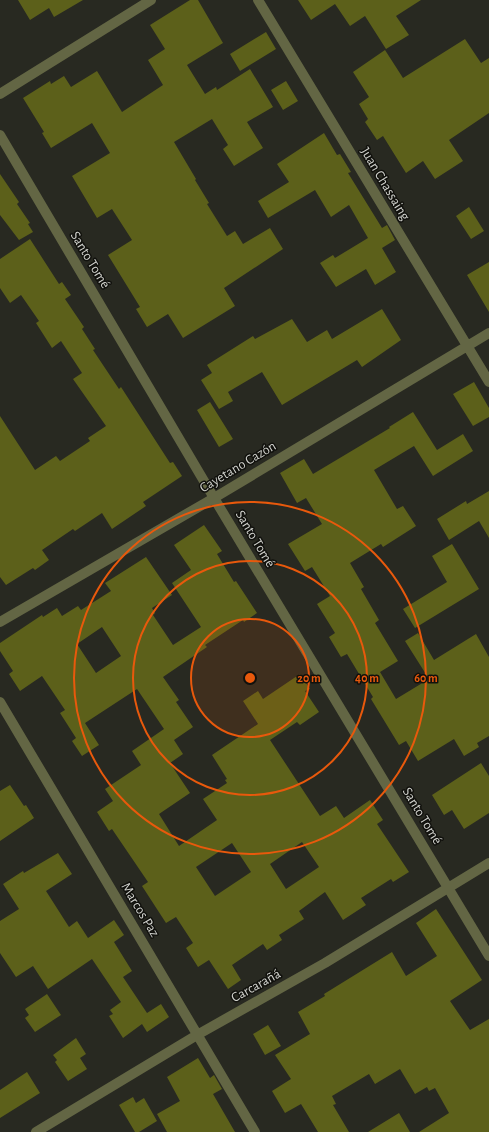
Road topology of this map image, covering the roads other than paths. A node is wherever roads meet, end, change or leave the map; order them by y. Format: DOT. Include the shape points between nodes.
graph roads {
  1 [pos="151,0"];
  2 [pos="258,0"];
  3 [pos="0,94"];
  4 [pos="0,135"];
  5 [pos="489,333"];
  6 [pos="466,346"];
  7 [pos="489,382"];
  8 [pos="214,498"];
  9 [pos="0,622"];
  10 [pos="0,702"];
  11 [pos="489,862"];
  12 [pos="448,886"];
  13 [pos="489,956"];
  14 [pos="197,1035"];
  15 [pos="36,1132"];
  16 [pos="255,1132"];
  1 -- 3 [label="street"];
  2 -- 6 [label="street, Juan Chassaing"];
  4 -- 8 [label="street, Santo Tomé"];
  5 -- 6 [label="street, Cayetano Cazón"];
  6 -- 7 [label="street, Juan Chassaing"];
  6 -- 8 [label="street, Cayetano Cazón"];
  8 -- 9 [label="street, Cayetano Cazón"];
  8 -- 12 [label="street, Santo Tomé"];
  10 -- 14 [label="street, Marcos Paz"];
  11 -- 12 [label="street, Carcarañá"];
  12 -- 13 [label="street, Santo Tomé"];
  12 -- 14 [label="street, Carcarañá" via="325,963"];
  14 -- 15 [label="street, Carcarañá"];
  14 -- 16 [label="street, Marcos Paz"];
}
